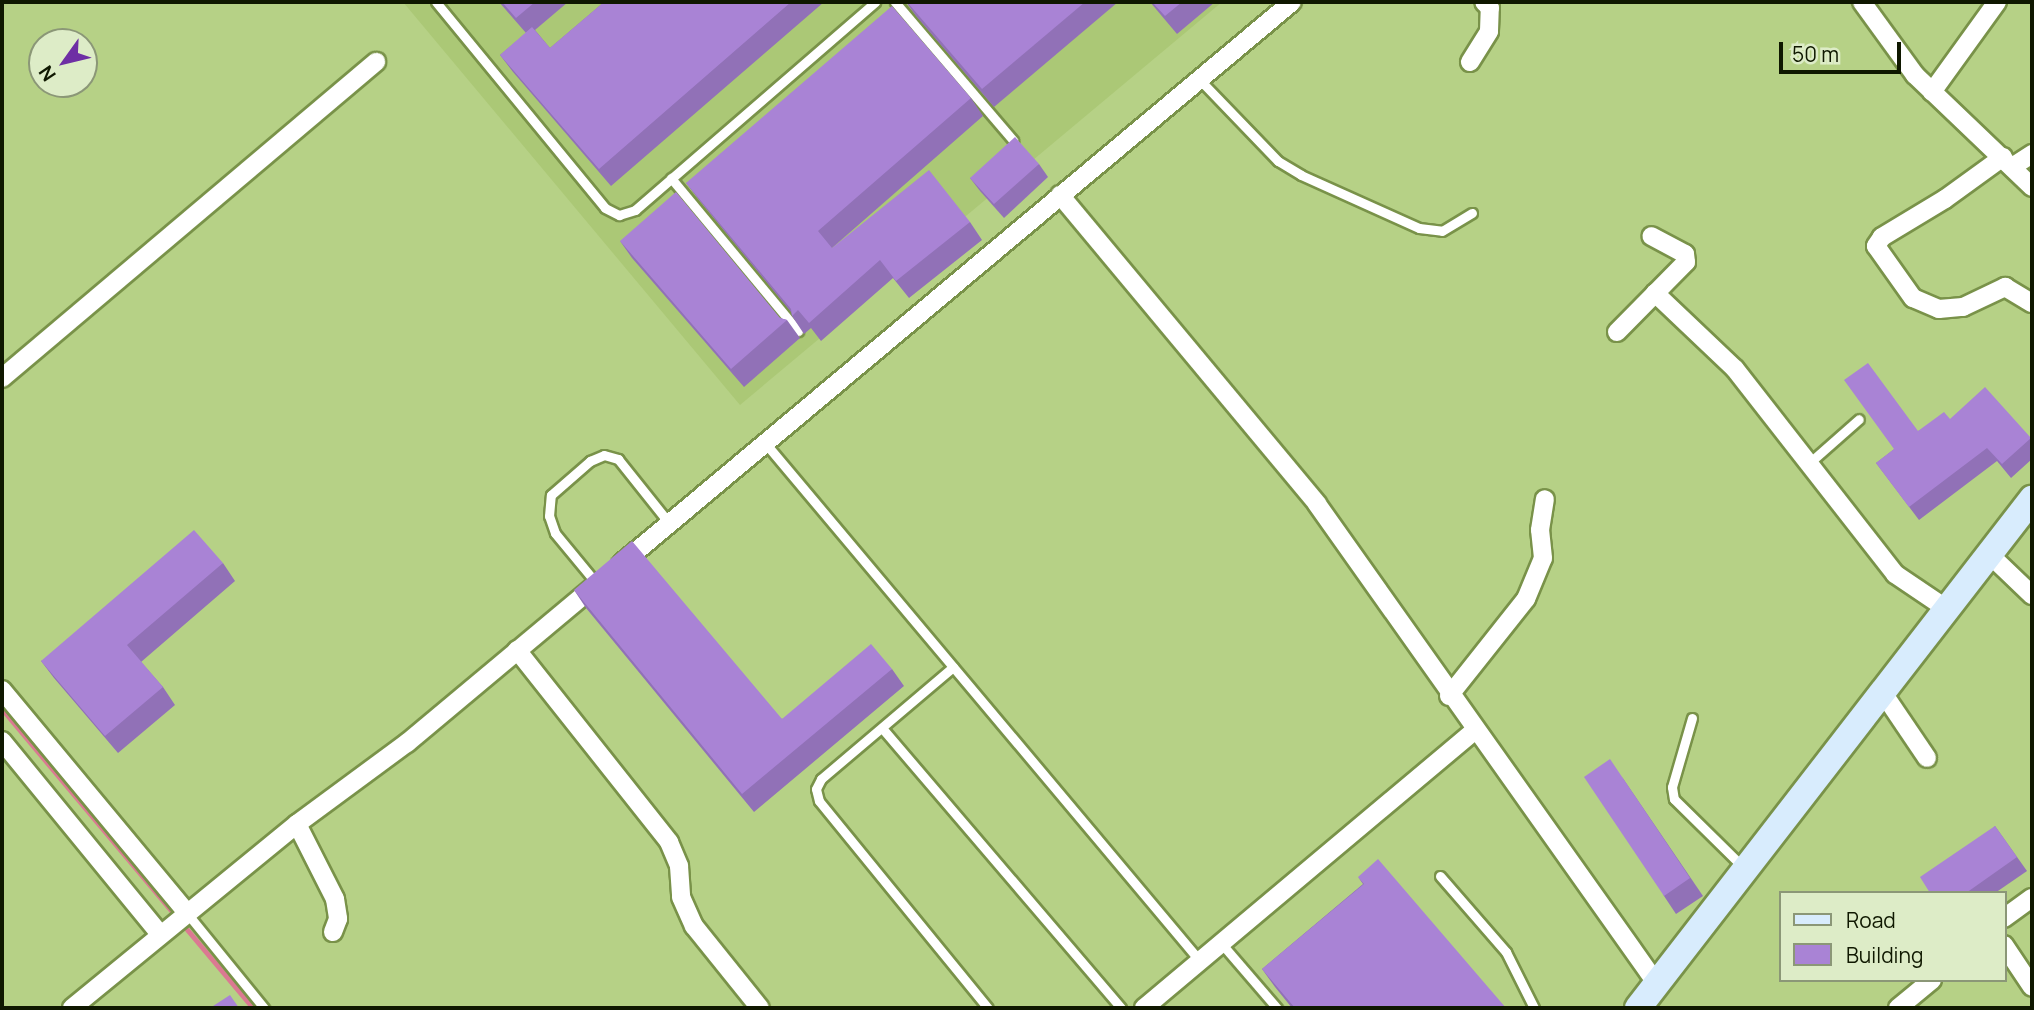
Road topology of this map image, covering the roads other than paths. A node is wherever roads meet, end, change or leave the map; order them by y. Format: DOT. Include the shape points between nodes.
graph roads {
  1 [pos="436,2"];
  2 [pos="875,2"];
  3 [pos="895,2"];
  4 [pos="1292,2"];
  5 [pos="1484,2"];
  6 [pos="1862,2"];
  7 [pos="1997,2"];
  8 [pos="376,62"];
  9 [pos="1470,62"];
  10 [pos="1199,79"];
  11 [pos="1933,92"];
  12 [pos="1013,140"];
  13 [pos="2032,154"];
  14 [pos="2007,162"];
  15 [pos="671,178"];
  16 [pos="2032,187"];
  17 [pos="1060,195"];
  18 [pos="1472,213"];
  19 [pos="1651,236"];
  20 [pos="1655,293"];
  21 [pos="2032,303"];
  22 [pos="798,331"];
  23 [pos="1618,332"];
  24 [pos="2,378"];
  25 [pos="1859,419"];
  26 [pos="766,444"];
  27 [pos="1807,464"];
  28 [pos="1545,499"];
  29 [pos="2032,499"];
  30 [pos="669,523"];
  31 [pos="1988,553"];
  32 [pos="597,584"];
  33 [pos="2032,595"];
  34 [pos="1944,607"];
  35 [pos="517,650"];
  36 [pos="953,667"];
  37 [pos="2,690"];
  38 [pos="1881,690"];
  39 [pos="1449,696"];
  40 [pos="1692,718"];
  41 [pos="881,728"];
  42 [pos="1474,731"];
  43 [pos="2,741"];
  44 [pos="1927,758"];
  45 [pos="297,824"];
  46 [pos="1745,869"];
  47 [pos="1440,876"];
  48 [pos="2032,898"];
  49 [pos="184,914"];
  50 [pos="2006,917"];
  51 [pos="162,932"];
  52 [pos="333,932"];
  53 [pos="1221,943"];
  54 [pos="2006,948"];
  55 [pos="1200,961"];
  56 [pos="1930,982"];
  57 [pos="1657,984"];
  58 [pos="2032,987"];
  59 [pos="1906,1006"];
  60 [pos="72,1008"];
  61 [pos="264,1008"];
  62 [pos="760,1008"];
  63 [pos="988,1008"];
  64 [pos="1121,1008"];
  65 [pos="1144,1008"];
  66 [pos="1277,1008"];
  67 [pos="1534,1008"];
  68 [pos="1637,1008"];
  1 -- 15 [label="lane" via="605,208 620,215 635,210"];
  2 -- 15 [label="lane"];
  3 -- 12 [label="lane"];
  4 -- 10 [label="street"];
  5 -- 9 [label="street" via="1490,8 1489,31"];
  6 -- 11 [label="street" via="1915,75"];
  7 -- 11 [label="street"];
  8 -- 24 [label="street"];
  10 -- 17 [label="street"];
  10 -- 18 [label="lane" via="1278,161 1301,176 1419,228 1443,231"];
  11 -- 14 [label="street"];
  13 -- 14 [label="street"];
  14 -- 16 [label="street"];
  14 -- 21 [label="street" via="1882,237 1876,246 1913,299 1939,309 1963,307 2005,287"];
  15 -- 22 [label="lane"];
  17 -- 26 [label="street"];
  17 -- 39 [label="street" via="1317,504"];
  19 -- 20 [label="street" via="1685,254 1686,262"];
  20 -- 23 [label="street"];
  20 -- 27 [label="street" via="1735,369"];
  25 -- 27 [label="lane"];
  26 -- 30 [label="street"];
  26 -- 36 [label="lane"];
  27 -- 34 [label="street" via="1895,574"];
  28 -- 39 [label="street" via="1540,530 1543,558 1526,599"];
  29 -- 31 [label="street"];
  30 -- 32 [label="street"];
  30 -- 32 [label="lane" via="618,458 604,455 590,461 551,495 548,516 555,533"];
  31 -- 33 [label="street"];
  31 -- 34 [label="street"];
  32 -- 35 [label="street"];
  34 -- 38 [label="street"];
  35 -- 45 [label="street" via="407,743"];
  35 -- 62 [label="street" via="669,842 679,866 681,897 694,926"];
  36 -- 41 [label="lane"];
  36 -- 55 [label="lane"];
  37 -- 49 [label="street"];
  38 -- 44 [label="street"];
  38 -- 46 [label="street"];
  39 -- 42 [label="street"];
  40 -- 46 [label="lane" via="1672,788 1674,799"];
  41 -- 63 [label="lane" via="821,779 816,789 819,801"];
  41 -- 64 [label="lane"];
  42 -- 53 [label="street"];
  42 -- 57 [label="street"];
  43 -- 51 [label="street"];
  45 -- 49 [label="street"];
  45 -- 52 [label="street" via="335,899 338,919"];
  46 -- 57 [label="street"];
  47 -- 67 [label="lane" via="1506,953"];
  48 -- 50 [label="street"];
  49 -- 51 [label="street"];
  49 -- 61 [label="lane"];
  51 -- 60 [label="street"];
  53 -- 55 [label="street"];
  53 -- 66 [label="lane"];
  54 -- 58 [label="street"];
  55 -- 65 [label="street"];
  56 -- 59 [label="street"];
  57 -- 68 [label="street"];
}
